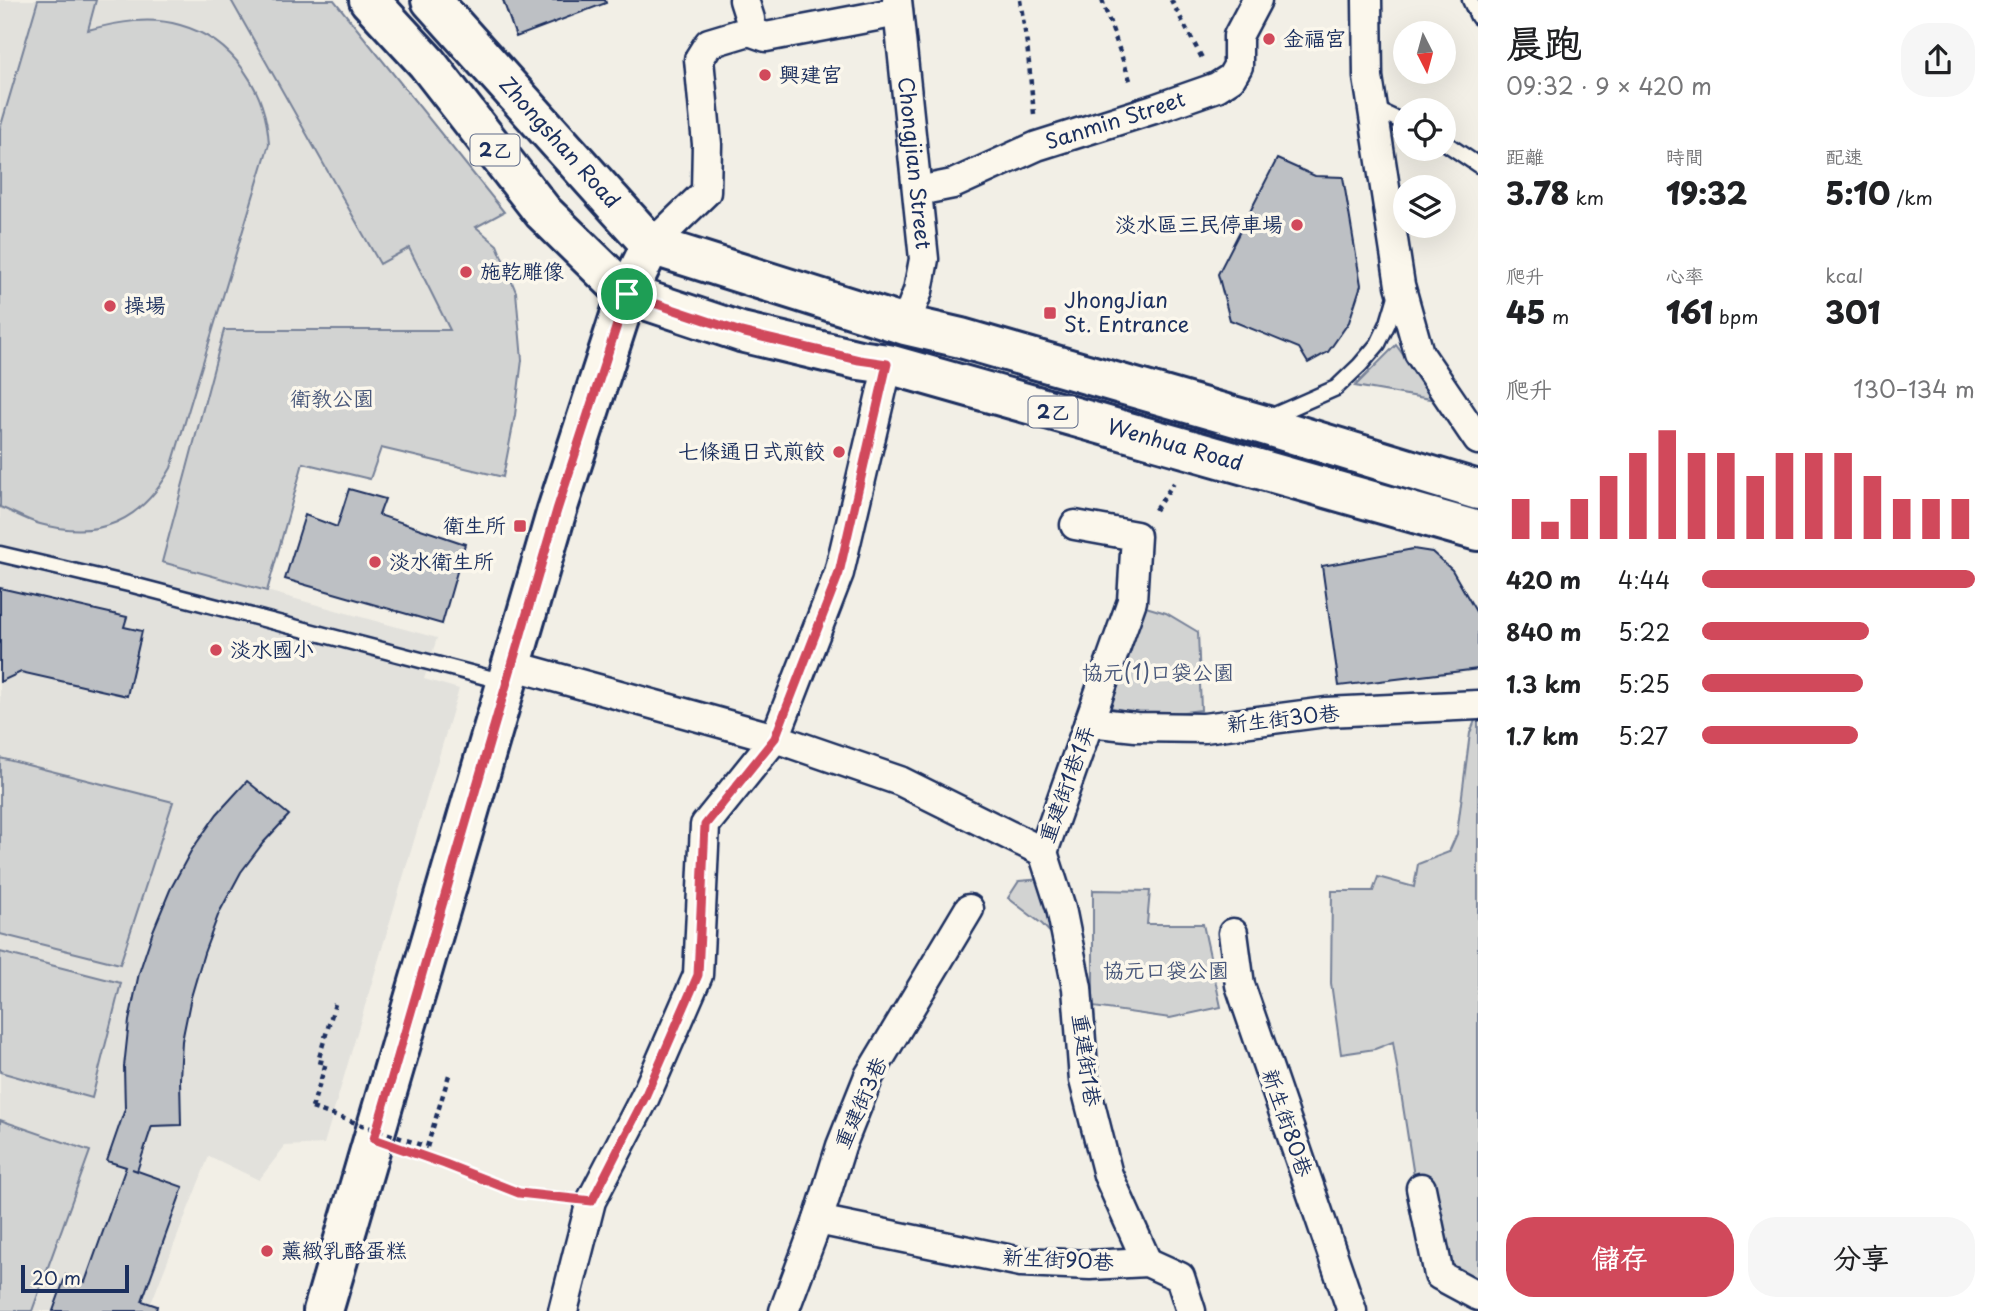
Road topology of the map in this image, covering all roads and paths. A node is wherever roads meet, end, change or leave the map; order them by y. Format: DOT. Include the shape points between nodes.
graph roads {
  1 [pos="369,0"];
  2 [pos="432,0"];
  3 [pos="744,0"];
  4 [pos="1020,0"];
  5 [pos="1102,0"];
  6 [pos="1171,0"];
  7 [pos="1257,0"];
  8 [pos="1367,0"];
  9 [pos="1470,0"];
  10 [pos="898,6"];
  11 [pos="1478,17"];
  12 [pos="749,31"];
  13 [pos="1217,87"];
  14 [pos="1373,108"];
  15 [pos="1142,113"];
  16 [pos="1393,117"];
  17 [pos="1037,146"];
  18 [pos="1456,150"];
  19 [pos="1478,165"];
  20 [pos="918,191"];
  21 [pos="651,246"];
  22 [pos="1400,285"];
  23 [pos="627,294"];
  24 [pos="905,325"];
  25 [pos="887,364"];
  26 [pos="1257,423"];
  27 [pos="1478,440"];
  28 [pos="1175,481"];
  29 [pos="1478,490"];
  30 [pos="1074,525"];
  31 [pos="1478,531"];
  32 [pos="1136,536"];
  33 [pos="0,554"];
  34 [pos="509,674"];
  35 [pos="1478,705"];
  36 [pos="1089,722"];
  37 [pos="775,738"];
  38 [pos="1043,852"];
  39 [pos="970,909"];
  40 [pos="1233,933"];
  41 [pos="335,1004"];
  42 [pos="449,1075"];
  43 [pos="374,1139"];
  44 [pos="1421,1188"];
  45 [pos="592,1201"];
  46 [pos="818,1220"];
  47 [pos="1147,1262"];
  48 [pos="1478,1296"];
  49 [pos="323,1311"];
  50 [pos="563,1311"];
  51 [pos="785,1311"];
  52 [pos="1191,1311"];
  53 [pos="1352,1311"];
  1 -- 23 [label="main road, 2乙" via="427,63 543,212"];
  2 -- 21 [label="main road, Zhongshan Road / 2乙"];
  3 -- 12 [label="street"];
  4 -- 17 [label="path"];
  5 -- 15 [label="path"];
  6 -- 13 [label="path"];
  7 -- 13 [label="street" via="1238,36 1238,66 1231,78"];
  8 -- 14 [label="street"];
  9 -- 11 [label="lane"];
  10 -- 12 [label="street" via="766,37"];
  10 -- 20 [label="street, Chongjian Street"];
  12 -- 21 [label="street" via="709,43 699,59 707,144 706,192"];
  13 -- 15 [label="street, Sanmin Street"];
  14 -- 16 [label="lane"];
  14 -- 22 [label="street"];
  15 -- 17 [label="street, Sanmin Street"];
  17 -- 20 [label="street, Sanmin Street" via="953,184"];
  18 -- 19 [label="lane"];
  20 -- 24 [label="street, Chongjian Street" via="924,259"];
  21 -- 23 [label="main road"];
  21 -- 24 [label="main road, 2乙"];
  22 -- 26 [label="lane" via="1378,344 1360,365 1336,388"];
  22 -- 27 [label="street" via="1419,353"];
  23 -- 25 [label="main road, Wenhua Road / 2乙" via="741,332"];
  23 -- 34 [label="main road"];
  24 -- 26 [label="main road, 2乙"];
  25 -- 31 [label="main road, Wenhua Road / 2乙"];
  25 -- 37 [label="street" via="839,573"];
  26 -- 29 [label="main road, 2乙"];
  28 -- 32 [label="path"];
  30 -- 32 [label="street"];
  32 -- 36 [label="street, 重建街1巷1弄" via="1132,601"];
  33 -- 34 [label="lane"];
  34 -- 37 [label="street, 重建街1巷1弄"];
  34 -- 43 [label="main road"];
  35 -- 36 [label="street, 新生街30巷" via="1326,712 1204,727"];
  36 -- 38 [label="street, 重建街1巷1弄"];
  37 -- 38 [label="street, 重建街1巷1弄" via="900,781"];
  37 -- 45 [label="street" via="705,825 698,975 645,1097"];
  38 -- 47 [label="street, 重建街1巷" via="1061,908 1077,988 1084,1080 1108,1175"];
  39 -- 46 [label="street, 重建街3巷" via="869,1076"];
  40 -- 53 [label="street, 新生街80巷" via="1240,985"];
  41 -- 42 [label="path, bridge" via="318,1061 326,1063 312,1108 427,1147"];
  43 -- 45 [label="path" via="519,1193"];
  43 -- 49 [label="main road"];
  44 -- 48 [label="street" via="1439,1275"];
  45 -- 50 [label="street"];
  46 -- 47 [label="street, 新生街90巷" via="1021,1262"];
  46 -- 51 [label="street, 重建街3巷"];
  47 -- 52 [label="street, 新生街90巷" via="1181,1278"];
}
